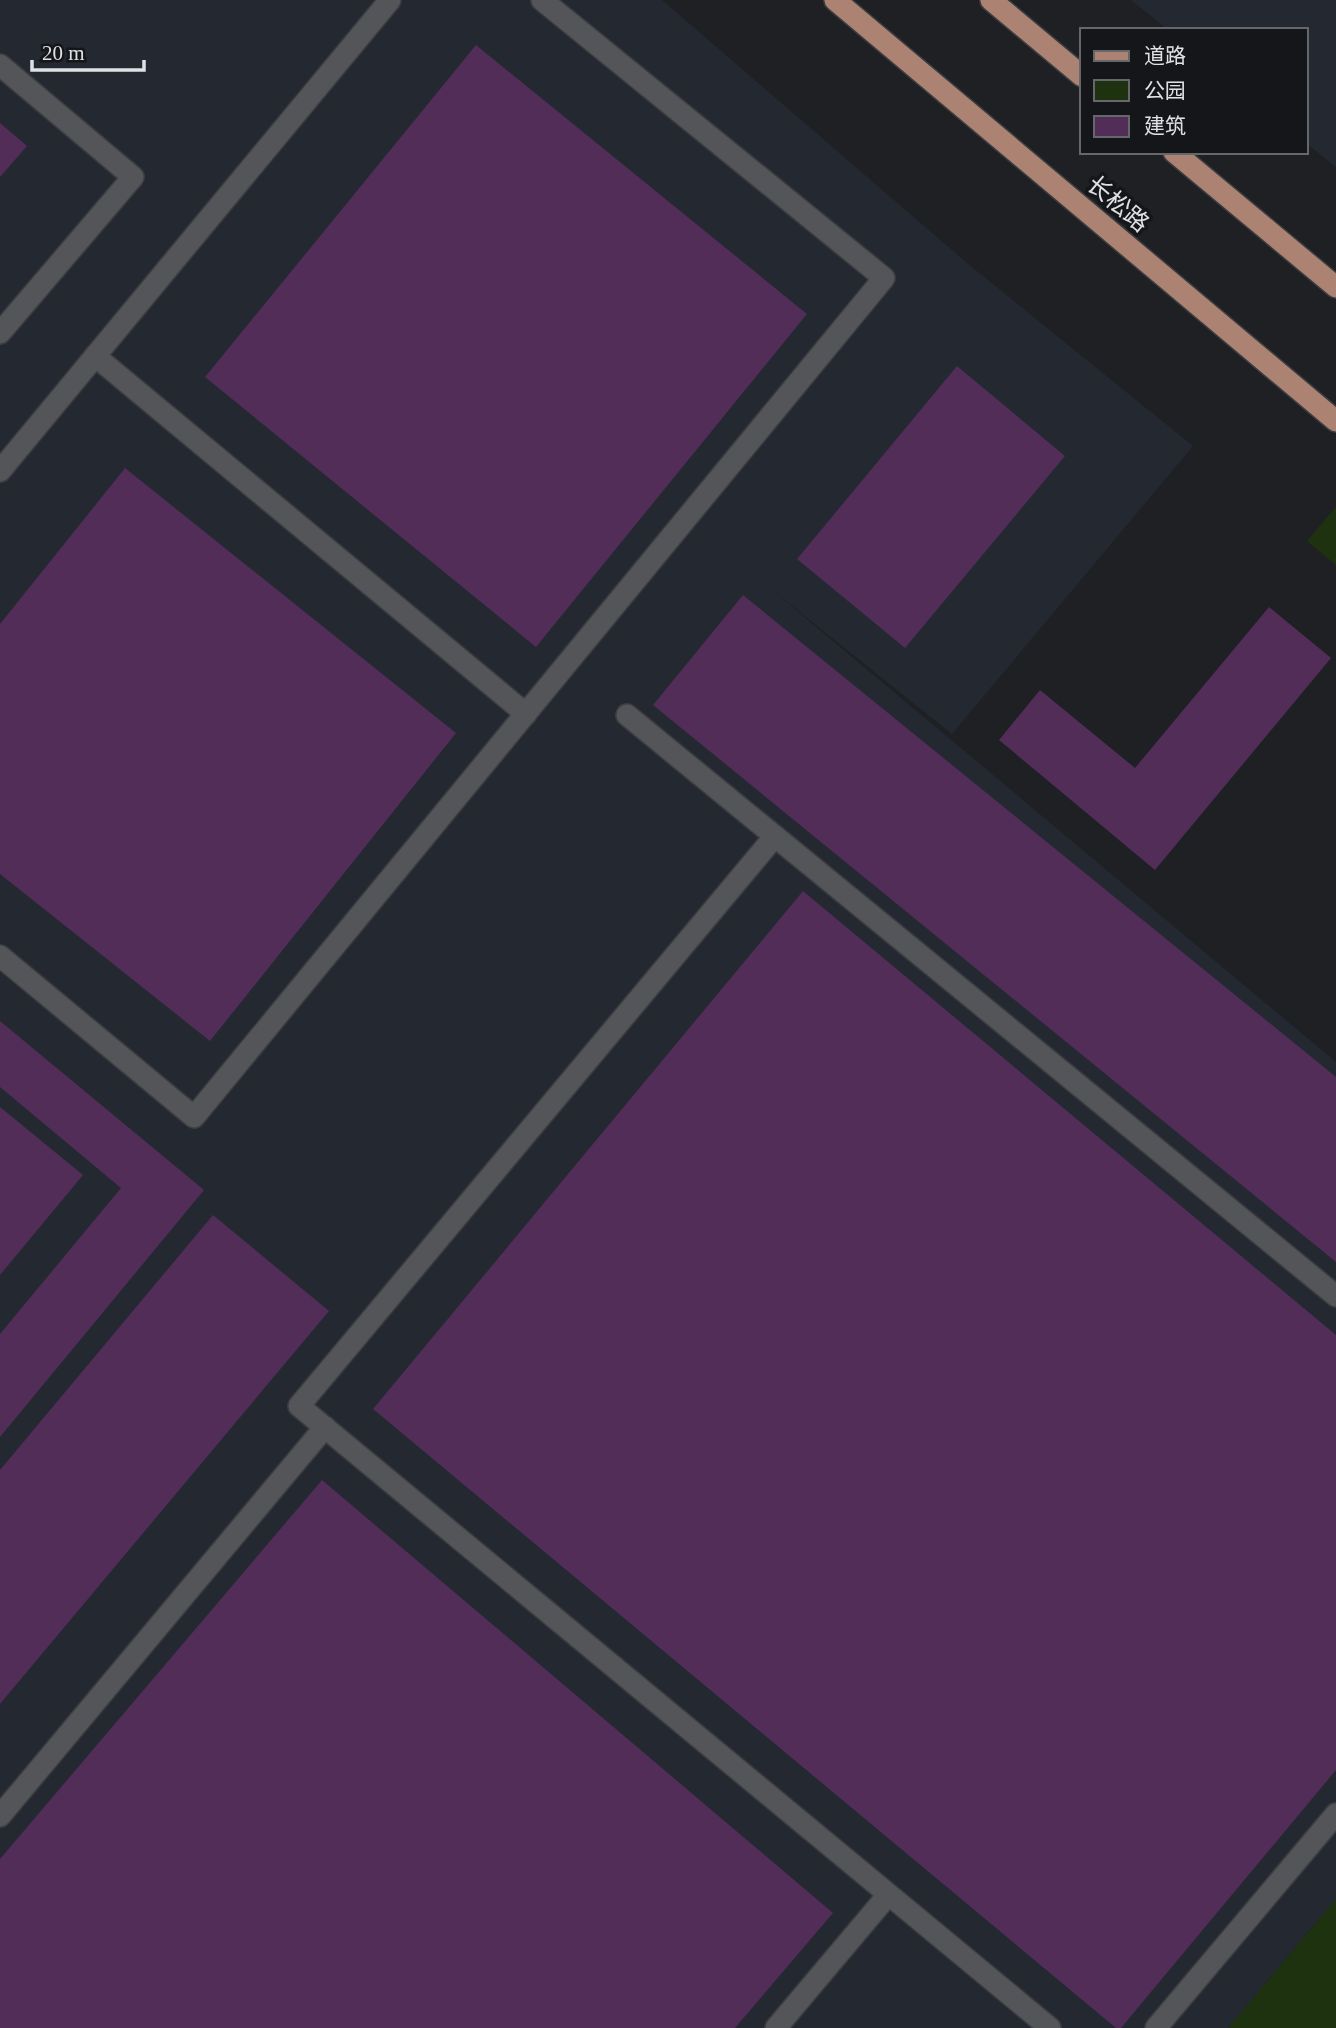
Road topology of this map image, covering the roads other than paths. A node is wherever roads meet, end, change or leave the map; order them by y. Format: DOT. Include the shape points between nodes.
graph roads {
  1 [pos="390,0"];
  2 [pos="542,0"];
  3 [pos="835,0"];
  4 [pos="991,0"];
  5 [pos="0,65"];
  6 [pos="1080,74"];
  7 [pos="1176,154"];
  8 [pos="1336,287"];
  9 [pos="0,333"];
  10 [pos="94,356"];
  11 [pos="1336,421"];
  12 [pos="0,471"];
  13 [pos="526,714"];
  14 [pos="627,715"];
  15 [pos="775,836"];
  16 [pos="0,956"];
  17 [pos="1336,1296"];
  18 [pos="324,1427"];
  19 [pos="1336,1814"];
  20 [pos="0,1816"];
  21 [pos="888,1895"];
  22 [pos="776,2028"];
  23 [pos="1050,2028"];
  24 [pos="1156,2028"];
  1 -- 10 [label="lane"];
  2 -- 13 [label="lane" via="884,278"];
  3 -- 11 [label="main road, 长松路"];
  4 -- 6 [label="main road"];
  5 -- 9 [label="lane" via="133,177"];
  7 -- 8 [label="main road"];
  10 -- 12 [label="lane"];
  10 -- 13 [label="lane"];
  13 -- 16 [label="lane" via="194,1117"];
  14 -- 15 [label="lane"];
  15 -- 17 [label="lane"];
  15 -- 18 [label="lane" via="299,1406"];
  18 -- 20 [label="lane"];
  18 -- 21 [label="lane"];
  19 -- 24 [label="lane"];
  21 -- 22 [label="lane"];
  21 -- 23 [label="lane"];
}
